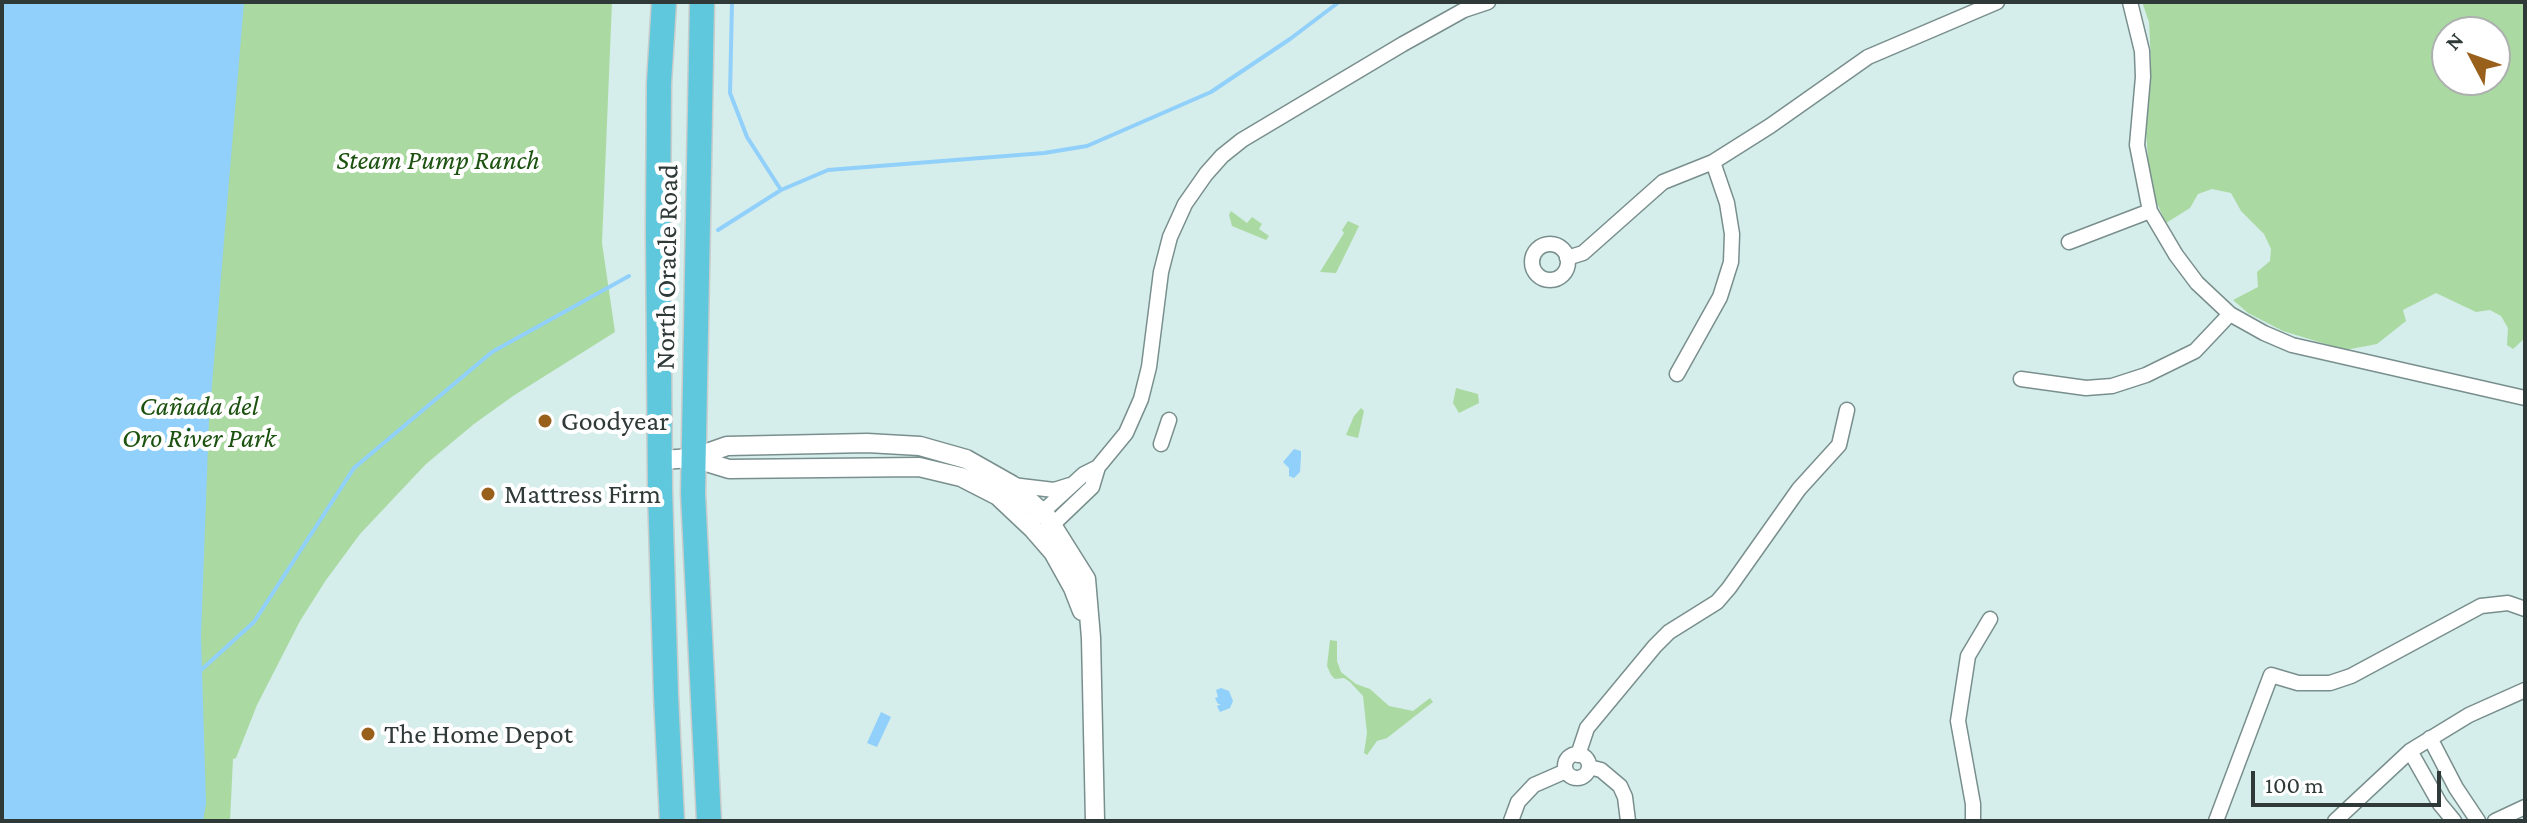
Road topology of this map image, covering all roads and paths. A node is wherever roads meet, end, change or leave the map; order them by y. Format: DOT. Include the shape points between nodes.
graph roads {
  1 [pos="664,2"];
  2 [pos="702,2"];
  3 [pos="1488,2"];
  4 [pos="1997,2"];
  5 [pos="2130,2"];
  6 [pos="1713,162"];
  7 [pos="2150,211"];
  8 [pos="2069,242"];
  9 [pos="1567,258"];
  10 [pos="2230,314"];
  11 [pos="1677,374"];
  12 [pos="2021,379"];
  13 [pos="2525,398"];
  14 [pos="1847,410"];
  15 [pos="1169,420"];
  16 [pos="1161,444"];
  17 [pos="693,458"];
  18 [pos="661,460"];
  19 [pos="1098,467"];
  20 [pos="1074,484"];
  21 [pos="1012,485"];
  22 [pos="1041,525"];
  23 [pos="2525,609"];
  24 [pos="1990,619"];
  25 [pos="2525,690"];
  26 [pos="2430,738"];
  27 [pos="2410,751"];
  28 [pos="1578,755"];
  29 [pos="1589,767"];
  30 [pos="1566,771"];
  31 [pos="2525,807"];
  32 [pos="672,821"];
  33 [pos="709,821"];
  34 [pos="1095,821"];
  35 [pos="1511,821"];
  36 [pos="1628,821"];
  37 [pos="1973,821"];
  38 [pos="2216,821"];
  39 [pos="2335,821"];
  40 [pos="2454,821"];
  41 [pos="2478,821"];
  42 [pos="2495,821"];
  1 -- 18 [label="highway, North Oracle Road" via="658,231"];
  2 -- 17 [label="highway, North Oracle Road"];
  3 -- 19 [label="street" via="1403,44 1242,140 1206,174 1170,237 1141,399 1126,433"];
  4 -- 6 [label="street" via="1868,57"];
  5 -- 7 [label="street" via="2142,51 2137,145"];
  6 -- 9 [label="street" via="1663,182 1583,253"];
  6 -- 11 [label="street" via="1727,203 1731,262 1720,297"];
  7 -- 8 [label="street"];
  7 -- 10 [label="street" via="2197,283"];
  10 -- 12 [label="street" via="2195,351 2112,386"];
  10 -- 13 [label="street" via="2292,345"];
  14 -- 28 [label="street" via="1839,445 1799,489 1729,588 1655,646 1587,728"];
  15 -- 16 [label="street"];
  17 -- 18 [label="street"];
  17 -- 21 [label="street" via="727,446 920,446 966,459"];
  17 -- 22 [label="street" via="729,469 919,467 961,477"];
  17 -- 33 [label="highway, North Oracle Road"];
  18 -- 32 [label="highway, North Oracle Road"];
  19 -- 20 [label="street"];
  19 -- 22 [label="street" via="1092,487"];
  20 -- 21 [label="street" via="1054,490"];
  20 -- 22 [label="street"];
  21 -- 22 [label="street"];
  22 -- 34 [label="street" via="1091,638"];
  23 -- 38 [label="street" via="2508,603 2481,606 2330,683 2298,683 2271,675"];
  24 -- 37 [label="street" via="1968,656 1958,721"];
  25 -- 26 [label="street"];
  26 -- 27 [label="street"];
  26 -- 41 [label="street"];
  27 -- 39 [label="street"];
  27 -- 40 [label="street"];
  28 -- 29 [label="street"];
  28 -- 30 [label="street" via="1568,759"];
  29 -- 30 [label="street" via="1578,778"];
  29 -- 36 [label="street" via="1620,786"];
  30 -- 35 [label="street" via="1534,785 1518,802"];
  31 -- 42 [label="street"];
}
